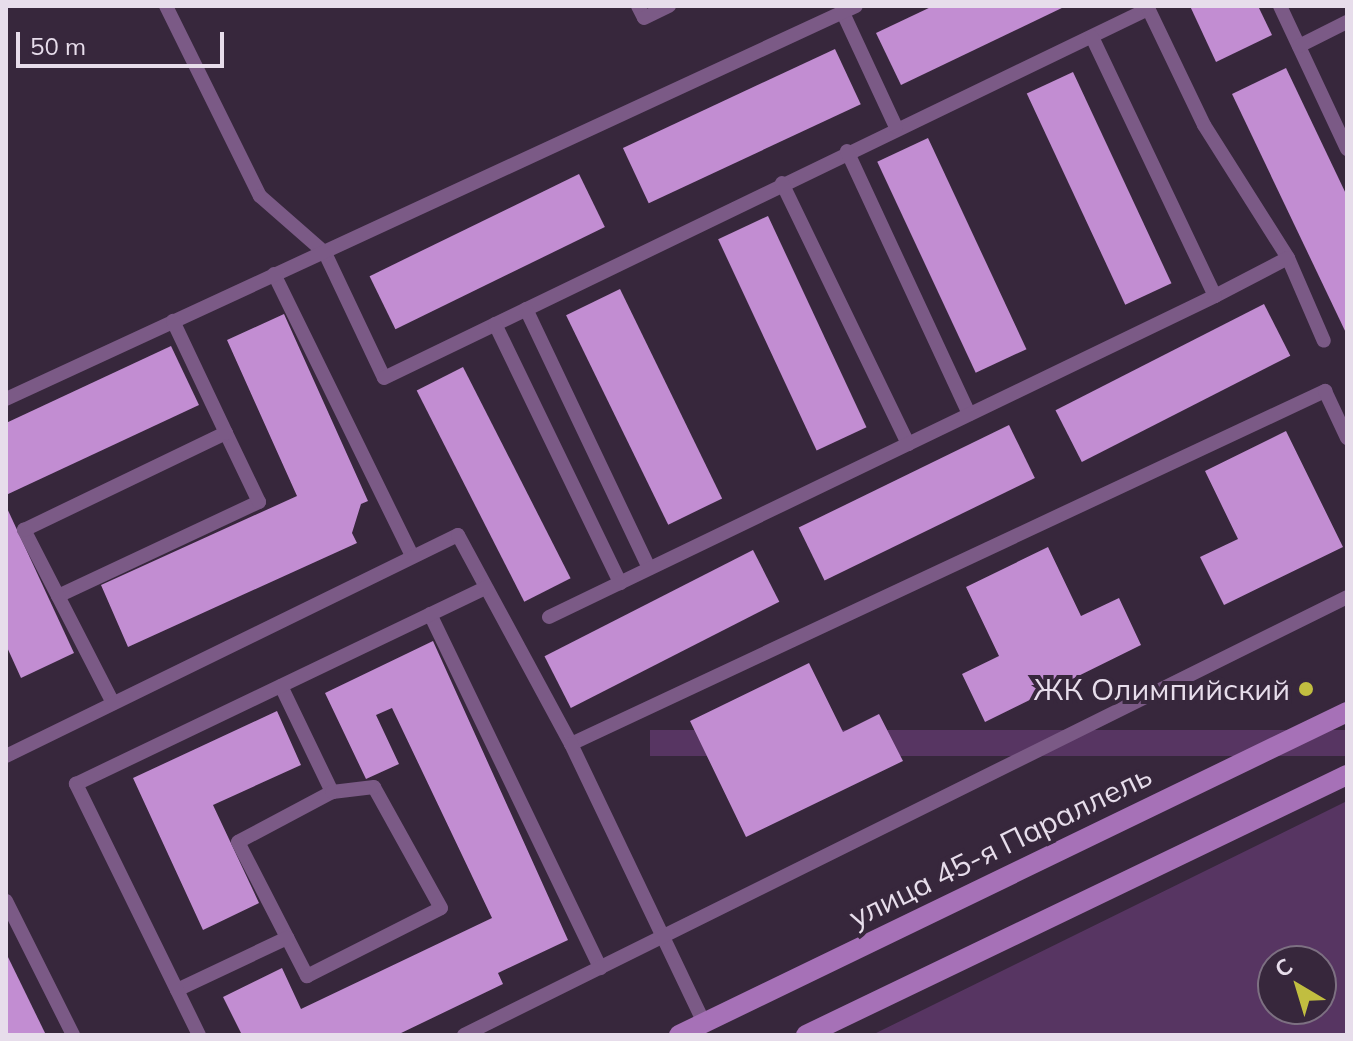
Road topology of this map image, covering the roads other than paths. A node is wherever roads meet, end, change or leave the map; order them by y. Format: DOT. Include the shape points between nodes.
graph roads {
  1 [pos="166,6"];
  2 [pos="638,6"];
  3 [pos="669,6"];
  4 [pos="1280,6"];
  5 [pos="1148,8"];
  6 [pos="849,9"];
  7 [pos="1347,22"];
  8 [pos="1092,37"];
  9 [pos="1299,46"];
  10 [pos="896,127"];
  11 [pos="1347,149"];
  12 [pos="847,151"];
  13 [pos="782,183"];
  14 [pos="325,253"];
  15 [pos="1288,258"];
  16 [pos="274,274"];
  17 [pos="1215,296"];
  18 [pos="526,309"];
  19 [pos="173,321"];
  20 [pos="495,324"];
  21 [pos="1324,341"];
  22 [pos="6,399"];
  23 [pos="969,414"];
  24 [pos="226,433"];
  25 [pos="1347,438"];
  26 [pos="908,444"];
  27 [pos="411,554"];
  28 [pos="649,568"];
  29 [pos="620,583"];
  30 [pos="485,588"];
  31 [pos="58,596"];
  32 [pos="1347,597"];
  33 [pos="430,614"];
  34 [pos="549,617"];
  35 [pos="281,686"];
  36 [pos="113,703"];
  37 [pos="1347,712"];
  38 [pos="571,744"];
  39 [pos="6,756"];
  40 [pos="1347,775"];
  41 [pos="332,792"];
  42 [pos="6,901"];
  43 [pos="287,938"];
  44 [pos="662,938"];
  45 [pos="600,968"];
  46 [pos="177,990"];
  47 [pos="704,1023"];
  48 [pos="73,1035"];
  49 [pos="199,1035"];
  50 [pos="464,1035"];
  51 [pos="679,1035"];
  52 [pos="806,1035"];
  1 -- 14 [label="lane" via="260,196"];
  2 -- 3 [label="lane" via="644,18"];
  4 -- 9 [label="lane"];
  5 -- 8 [label="lane"];
  5 -- 15 [label="lane" via="1204,125"];
  6 -- 10 [label="lane"];
  6 -- 14 [label="lane"];
  7 -- 9 [label="lane"];
  8 -- 10 [label="lane"];
  8 -- 17 [label="lane"];
  9 -- 11 [label="lane"];
  10 -- 12 [label="lane"];
  12 -- 13 [label="lane"];
  12 -- 23 [label="lane"];
  13 -- 18 [label="lane"];
  13 -- 26 [label="lane"];
  14 -- 16 [label="lane"];
  14 -- 20 [label="lane" via="384,378"];
  15 -- 17 [label="lane"];
  15 -- 21 [label="lane"];
  16 -- 19 [label="lane"];
  16 -- 27 [label="lane"];
  17 -- 23 [label="lane"];
  18 -- 20 [label="lane"];
  18 -- 28 [label="lane"];
  19 -- 22 [label="lane"];
  19 -- 24 [label="lane"];
  20 -- 29 [label="lane"];
  23 -- 26 [label="lane"];
  24 -- 31 [label="lane" via="24,530"];
  24 -- 31 [label="lane" via="259,502"];
  25 -- 38 [label="lane" via="1325,391"];
  26 -- 28 [label="lane"];
  27 -- 30 [label="lane" via="458,535"];
  27 -- 36 [label="lane"];
  28 -- 29 [label="lane"];
  29 -- 34 [label="lane"];
  30 -- 33 [label="lane"];
  30 -- 38 [label="lane"];
  31 -- 36 [label="lane"];
  32 -- 44 [label="lane"];
  33 -- 35 [label="lane"];
  33 -- 45 [label="lane"];
  35 -- 41 [label="lane"];
  35 -- 46 [label="lane" via="76,784"];
  36 -- 39 [label="lane"];
  37 -- 47 [label="main road, улица 45-я Параллель"];
  38 -- 44 [label="lane"];
  40 -- 52 [label="main road"];
  41 -- 43 [label="lane" via="238,842"];
  41 -- 43 [label="lane" via="374,787 441,908 307,976"];
  42 -- 48 [label="lane"];
  43 -- 46 [label="lane"];
  44 -- 45 [label="lane"];
  44 -- 47 [label="lane"];
  45 -- 50 [label="lane"];
  46 -- 49 [label="lane"];
  47 -- 51 [label="main road, улица 45-я Параллель"];
}
